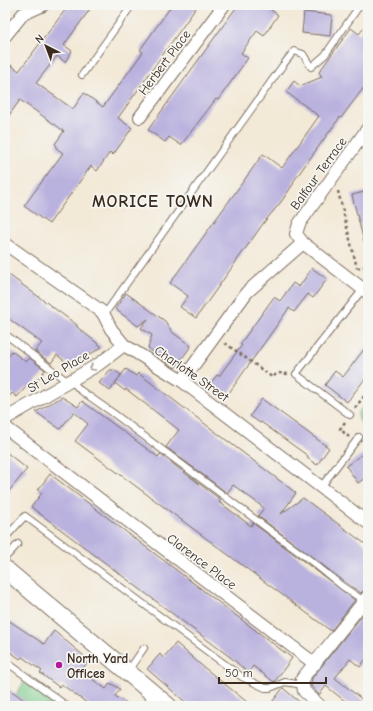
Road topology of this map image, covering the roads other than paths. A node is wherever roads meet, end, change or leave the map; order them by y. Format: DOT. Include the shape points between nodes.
graph roads {
  1 [pos="43,5"];
  2 [pos="132,5"];
  3 [pos="224,5"];
  4 [pos="360,5"];
  5 [pos="5,36"];
  6 [pos="82,75"];
  7 [pos="140,117"];
  8 [pos="368,128"];
  9 [pos="303,243"];
  10 [pos="5,244"];
  11 [pos="365,291"];
  12 [pos="104,314"];
  13 [pos="5,334"];
  14 [pos="124,345"];
  15 [pos="70,381"];
  16 [pos="182,381"];
  17 [pos="350,415"];
  18 [pos="5,418"];
  19 [pos="5,427"];
  20 [pos="359,438"];
  21 [pos="321,487"];
  22 [pos="368,523"];
  23 [pos="5,538"];
  24 [pos="18,544"];
  25 [pos="5,558"];
  26 [pos="5,570"];
  27 [pos="366,599"];
  28 [pos="144,648"];
  29 [pos="5,662"];
  30 [pos="315,664"];
  31 [pos="127,672"];
  32 [pos="303,688"];
  33 [pos="67,706"];
  34 [pos="168,706"];
  35 [pos="320,706"];
  1 -- 5 [label="street" via="23,14"];
  2 -- 6 [label="lane"];
  3 -- 7 [label="street, Herbert Place"];
  4 -- 12 [label="lane" via="325,55 311,67 303,54 294,51"];
  8 -- 9 [label="street, Balfour Terrace" via="299,224 296,234"];
  9 -- 11 [label="street"];
  9 -- 16 [label="street" via="247,292"];
  10 -- 12 [label="street, Charlotte Street"];
  11 -- 17 [label="lane" via="296,374"];
  12 -- 14 [label="street, Charlotte Street" via="111,329"];
  13 -- 15 [label="lane"];
  14 -- 15 [label="street, St Leo Place, one-way"];
  14 -- 16 [label="street, Charlotte Street"];
  15 -- 18 [label="street, St Leo Place"];
  15 -- 27 [label="lane" via="342,586"];
  16 -- 21 [label="street, Charlotte Street"];
  19 -- 30 [label="street, Clarence Place"];
  20 -- 21 [label="lane"];
  21 -- 22 [label="street, Charlotte Street"];
  23 -- 32 [label="lane" via="25,516 242,677 265,688 285,682"];
  24 -- 25 [label="lane"];
  26 -- 31 [label="main road"];
  27 -- 30 [label="street"];
  28 -- 31 [label="lane"];
  29 -- 33 [label="lane"];
  30 -- 32 [label="street" via="302,679"];
  31 -- 34 [label="main road"];
  32 -- 35 [label="street"];
}
